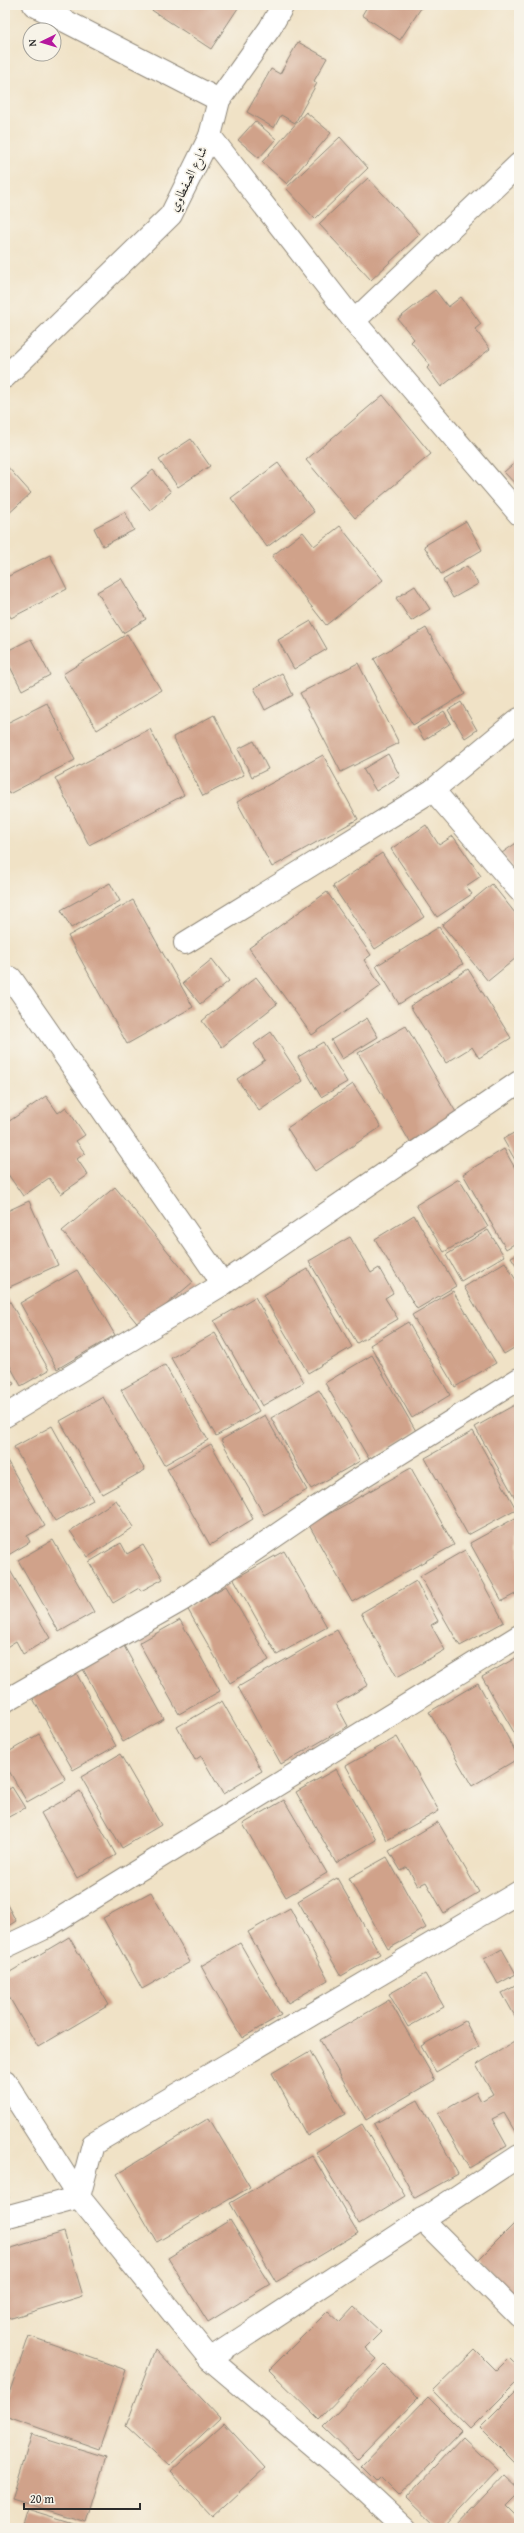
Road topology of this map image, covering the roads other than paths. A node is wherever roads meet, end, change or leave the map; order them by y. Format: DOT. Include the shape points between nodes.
graph roads {
  1 [pos="34,5"];
  2 [pos="283,5"];
  3 [pos="219,100"];
  4 [pos="210,136"];
  5 [pos="519,164"];
  6 [pos="354,321"];
  7 [pos="5,377"];
  8 [pos="519,514"];
  9 [pos="519,719"];
  10 [pos="433,790"];
  11 [pos="519,890"];
  12 [pos="185,943"];
  13 [pos="11,978"];
  14 [pos="519,1082"];
  15 [pos="223,1284"];
  16 [pos="519,1379"];
  17 [pos="5,1416"];
  18 [pos="519,1636"];
  19 [pos="5,1701"];
  20 [pos="519,1892"];
  21 [pos="5,1947"];
  22 [pos="5,2081"];
  23 [pos="519,2156"];
  24 [pos="79,2197"];
  25 [pos="5,2217"];
  26 [pos="422,2219"];
  27 [pos="519,2316"];
  28 [pos="210,2360"];
  29 [pos="404,2528"];
  1 -- 3 [label="street"];
  2 -- 3 [label="street, شارع الصفطاوي" via="270,28"];
  3 -- 4 [label="street, شارع الصفطاوي"];
  4 -- 6 [label="street"];
  4 -- 7 [label="street, شارع الصفطاوي" via="171,215"];
  5 -- 6 [label="street"];
  6 -- 8 [label="street"];
  9 -- 10 [label="street"];
  10 -- 11 [label="street"];
  10 -- 12 [label="street"];
  13 -- 15 [label="street"];
  14 -- 15 [label="street"];
  15 -- 17 [label="street"];
  16 -- 19 [label="street" via="354,1482 182,1600"];
  18 -- 21 [label="street" via="43,1929"];
  20 -- 24 [label="street" via="93,2144"];
  22 -- 24 [label="street"];
  23 -- 26 [label="street"];
  24 -- 25 [label="street"];
  24 -- 28 [label="street"];
  26 -- 27 [label="street"];
  26 -- 28 [label="street"];
  28 -- 29 [label="street" via="344,2473"];
}
